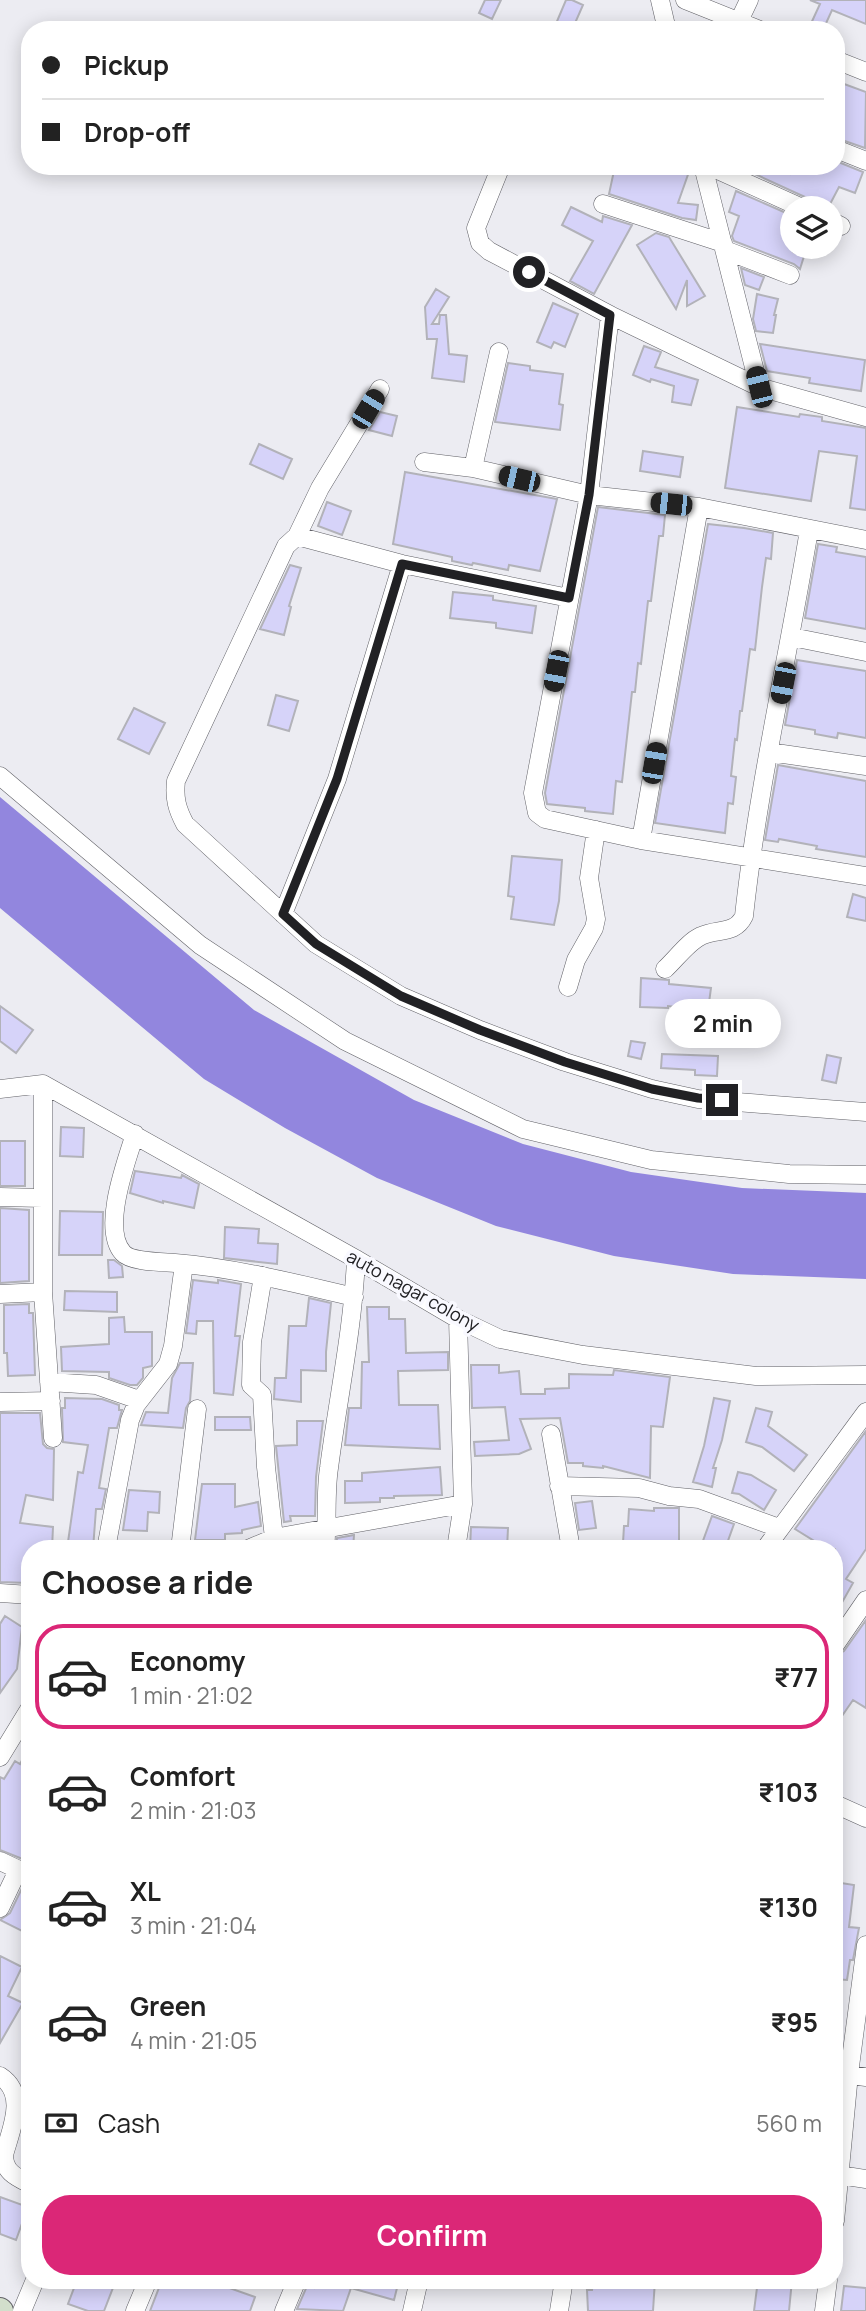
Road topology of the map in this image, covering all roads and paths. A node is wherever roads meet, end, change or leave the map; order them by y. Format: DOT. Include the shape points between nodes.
graph roads {
  1 [pos="660,0"];
  2 [pos="685,0"];
  3 [pos="749,0"];
  4 [pos="665,21"];
  5 [pos="739,21"];
  6 [pos="845,64"];
  7 [pos="866,72"];
  8 [pos="845,153"];
  9 [pos="866,161"];
  10 [pos="498,175"];
  11 [pos="708,175"];
  12 [pos="727,175"];
  13 [pos="780,198"];
  14 [pos="603,204"];
  15 [pos="724,246"];
  16 [pos="790,275"];
  17 [pos="610,315"];
  18 [pos="499,352"];
  19 [pos="759,387"];
  20 [pos="380,389"];
  21 [pos="866,417"];
  22 [pos="424,462"];
  23 [pos="473,468"];
  24 [pos="589,495"];
  25 [pos="699,507"];
  26 [pos="809,530"];
  27 [pos="296,536"];
  28 [pos="866,540"];
  29 [pos="402,564"];
  30 [pos="569,598"];
  31 [pos="792,638"];
  32 [pos="866,652"];
  33 [pos="769,752"];
  34 [pos="866,766"];
  35 [pos="0,776"];
  36 [pos="596,830"];
  37 [pos="641,840"];
  38 [pos="750,856"];
  39 [pos="866,876"];
  40 [pos="283,914"];
  41 [pos="665,969"];
  42 [pos="568,987"];
  43 [pos="43,1084"];
  44 [pos="0,1089"];
  45 [pos="866,1112"];
  46 [pos="135,1135"];
  47 [pos="866,1175"];
  48 [pos="0,1197"];
  49 [pos="43,1198"];
  50 [pos="356,1259"];
  51 [pos="184,1264"];
  52 [pos="263,1276"];
  53 [pos="43,1292"];
  54 [pos="0,1294"];
  55 [pos="354,1297"];
  56 [pos="458,1319"];
  57 [pos="866,1375"];
  58 [pos="49,1381"];
  59 [pos="139,1400"];
  60 [pos="51,1401"];
  61 [pos="0,1402"];
  62 [pos="197,1409"];
  63 [pos="866,1412"];
  64 [pos="551,1434"];
  65 [pos="53,1438"];
  66 [pos="559,1486"];
  67 [pos="463,1504"];
  68 [pos="327,1527"];
  69 [pos="779,1528"];
  70 [pos="274,1538"];
  71 [pos="108,1540"];
  72 [pos="181,1540"];
  73 [pos="269,1540"];
  74 [pos="326,1540"];
  75 [pos="457,1540"];
  76 [pos="569,1540"];
  77 [pos="771,1540"];
  78 [pos="21,1596"];
  79 [pos="2,1597"];
  80 [pos="866,1600"];
  81 [pos="843,1633"];
  82 [pos="21,1723"];
  83 [pos="0,1757"];
  84 [pos="843,1807"];
  85 [pos="866,1817"];
  86 [pos="0,1861"];
  87 [pos="21,1872"];
  88 [pos="21,1877"];
  89 [pos="0,1908"];
  90 [pos="866,1945"];
  91 [pos="850,2075"];
  92 [pos="0,2076"];
  93 [pos="843,2145"];
  94 [pos="843,2175"];
  95 [pos="866,2179"];
  96 [pos="21,2180"];
  97 [pos="31,2289"];
  98 [pos="144,2289"];
  99 [pos="293,2289"];
  100 [pos="417,2289"];
  101 [pos="563,2289"];
  102 [pos="827,2289"];
  103 [pos="22,2311"];
  104 [pos="135,2311"];
  105 [pos="284,2311"];
  106 [pos="412,2311"];
  107 [pos="559,2311"];
  108 [pos="824,2311"];
  1 -- 4 [label="street"];
  2 -- 5 [label="street"];
  3 -- 5 [label="street"];
  6 -- 7 [label="street"];
  8 -- 9 [label="street"];
  10 -- 17 [label="street" via="476,228 480,243"];
  11 -- 15 [label="street"];
  12 -- 13 [label="street"];
  14 -- 15 [label="street"];
  15 -- 16 [label="street"];
  15 -- 19 [label="street"];
  17 -- 19 [label="street"];
  17 -- 24 [label="street"];
  18 -- 23 [label="street"];
  19 -- 21 [label="street"];
  20 -- 27 [label="street"];
  22 -- 23 [label="street"];
  23 -- 24 [label="street"];
  24 -- 25 [label="street"];
  24 -- 30 [label="street"];
  25 -- 26 [label="street"];
  25 -- 37 [label="street"];
  26 -- 28 [label="street"];
  26 -- 31 [label="street"];
  27 -- 29 [label="street"];
  27 -- 40 [label="street" via="280,558 176,781 174,794 185,824"];
  29 -- 30 [label="street"];
  29 -- 40 [label="street" via="337,779"];
  30 -- 36 [label="street" via="534,804 545,819"];
  31 -- 32 [label="street"];
  31 -- 33 [label="street"];
  33 -- 34 [label="street"];
  33 -- 38 [label="street"];
  35 -- 47 [label="street" via="200,945 345,1041 523,1129 651,1160 789,1174"];
  36 -- 37 [label="street"];
  36 -- 42 [label="street" via="589,878 596,919"];
  37 -- 38 [label="street"];
  38 -- 39 [label="street"];
  38 -- 41 [label="street" via="741,922 733,929 697,938"];
  40 -- 45 [label="street" via="316,944 401,996 565,1062 698,1098"];
  43 -- 44 [label="street"];
  43 -- 46 [label="street, auto nagar colony"];
  43 -- 49 [label="street"];
  46 -- 50 [label="street, auto nagar colony"];
  46 -- 51 [label="street" via="116,1201 115,1230 123,1254"];
  48 -- 49 [label="street"];
  49 -- 53 [label="street"];
  50 -- 55 [label="street"];
  50 -- 56 [label="street, auto nagar colony"];
  51 -- 52 [label="street"];
  51 -- 59 [label="street" via="168,1364"];
  52 -- 55 [label="street"];
  52 -- 70 [label="street" via="252,1342 251,1385 262,1395"];
  53 -- 54 [label="street"];
  53 -- 58 [label="street"];
  55 -- 68 [label="street" via="328,1472"];
  56 -- 57 [label="street, auto nagar colony" via="500,1339 583,1355 756,1376"];
  56 -- 67 [label="street"];
  58 -- 59 [label="street" via="96,1385"];
  58 -- 60 [label="street"];
  59 -- 71 [label="street" via="130,1420"];
  60 -- 61 [label="street"];
  60 -- 65 [label="street"];
  62 -- 72 [label="street"];
  63 -- 69 [label="street"];
  64 -- 66 [label="street"];
  66 -- 69 [label="street" via="639,1488 699,1499"];
  66 -- 76 [label="street"];
  67 -- 68 [label="street"];
  67 -- 75 [label="street"];
  68 -- 70 [label="street"];
  68 -- 74 [label="street"];
  69 -- 77 [label="street"];
  70 -- 73 [label="street"];
  78 -- 79 [label="street"];
  80 -- 81 [label="street"];
  82 -- 83 [label="street"];
  84 -- 85 [label="street"];
  86 -- 87 [label="street"];
  88 -- 89 [label="street"];
  90 -- 91 [label="street"];
  91 -- 93 [label="street"];
  92 -- 96 [label="street" via="14,2089 16,2102 4,2163"];
  94 -- 95 [label="street"];
  97 -- 103 [label="street"];
  98 -- 104 [label="street"];
  99 -- 105 [label="street"];
  100 -- 106 [label="street"];
  101 -- 107 [label="street"];
  102 -- 108 [label="street"];
}
